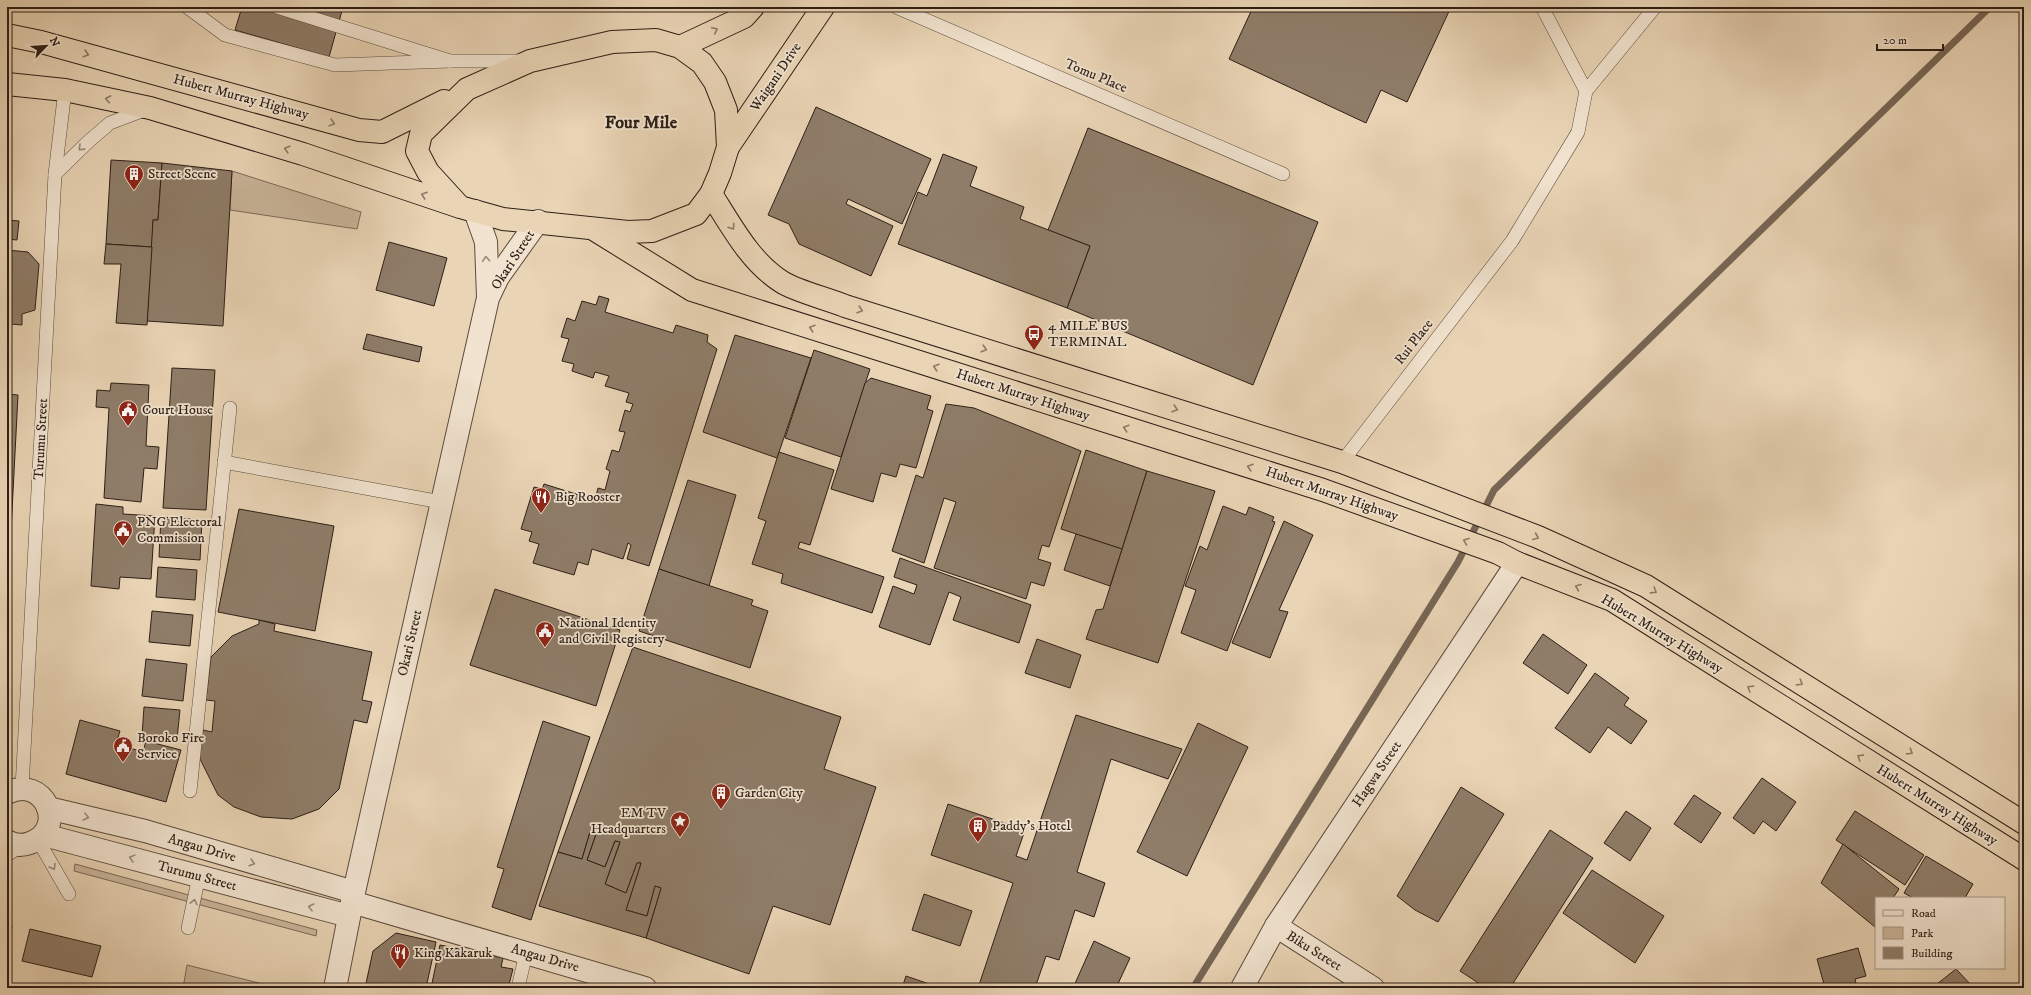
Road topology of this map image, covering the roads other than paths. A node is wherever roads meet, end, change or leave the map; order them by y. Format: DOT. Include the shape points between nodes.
graph roads {
  1 [pos="187,7"];
  2 [pos="277,7"];
  3 [pos="754,7"];
  4 [pos="823,7"];
  5 [pos="896,7"];
  6 [pos="1542,7"];
  7 [pos="1655,7"];
  8 [pos="7,35"];
  9 [pos="680,47"];
  10 [pos="450,61"];
  11 [pos="530,61"];
  12 [pos="7,84"];
  13 [pos="467,89"];
  14 [pos="65,90"];
  15 [pos="1586,91"];
  16 [pos="150,108"];
  17 [pos="728,147"];
  18 [pos="55,174"];
  19 [pos="1283,174"];
  20 [pos="711,194"];
  21 [pos="468,209"];
  22 [pos="538,221"];
  23 [pos="595,230"];
  24 [pos="488,298"];
  25 [pos="230,408"];
  26 [pos="224,462"];
  27 [pos="1342,462"];
  28 [pos="441,502"];
  29 [pos="1517,563"];
  30 [pos="15,790"];
  31 [pos="190,791"];
  32 [pos="48,808"];
  33 [pos="2024,822"];
  34 [pos="23,844"];
  35 [pos="2024,859"];
  36 [pos="199,876"];
  37 [pos="69,894"];
  38 [pos="352,904"];
  39 [pos="1276,926"];
  40 [pos="188,928"];
  41 [pos="526,953"];
  42 [pos="335,988"];
  43 [pos="518,988"];
  44 [pos="645,988"];
  45 [pos="1242,988"];
  46 [pos="1373,988"];
  1 -- 10 [label="lane" via="225,35 335,65"];
  2 -- 10 [label="lane"];
  9 -- 3 [label="highway, one-way" via="744,17"];
  4 -- 17 [label="highway, Waigani Drive"];
  5 -- 19 [label="lane, Tomu Place"];
  6 -- 15 [label="lane"];
  7 -- 15 [label="lane"];
  8 -- 13 [label="highway, Hubert Murray Highway, one-way" via="41,42 359,130 382,132"];
  9 -- 11 [label="highway, Hubert Murray Highway" via="656,40 612,42"];
  9 -- 17 [label="highway, Hubert Murray Highway" via="702,63 715,82 726,110"];
  10 -- 11 [label="lane"];
  11 -- 13 [label="highway, Hubert Murray Highway"];
  12 -- 14 [label="highway"];
  13 -- 21 [label="highway" via="421,134 417,152 428,172"];
  16 -- 14 [label="highway, one-way"];
  14 -- 18 [label="lane, Turumu Street"];
  15 -- 27 [label="lane, Rui Place" via="1578,132 1512,241"];
  16 -- 18 [label="lane, one-way" via="110,123"];
  21 -- 16 [label="highway, one-way" via="303,154"];
  17 -- 20 [label="highway"];
  18 -- 30 [label="lane, Turumu Street"];
  20 -- 23 [label="highway" via="696,214 652,231"];
  20 -- 27 [label="highway, Hubert Murray Highway, one-way" via="747,249 762,266 783,282 845,306"];
  21 -- 22 [label="highway" via="503,218"];
  24 -- 21 [label="street, Okari Street, one-way" via="486,242"];
  22 -- 23 [label="highway"];
  22 -- 24 [label="street, Okari Street" via="498,277"];
  29 -- 23 [label="highway, Hubert Murray Highway, one-way" via="1433,528 1323,490 692,290"];
  24 -- 28 [label="street, Okari Street"];
  25 -- 26 [label="lane"];
  26 -- 28 [label="lane"];
  26 -- 31 [label="lane"];
  27 -- 33 [label="highway, Hubert Murray Highway, one-way" via="1500,522 1646,586"];
  28 -- 38 [label="street, Okari Street"];
  35 -- 29 [label="highway, Hubert Murray Highway, one-way" via="1612,600"];
  29 -- 39 [label="street, Hagwa Street"];
  30 -- 32 [label="street" via="38,793"];
  32 -- 34 [label="street" via="49,825"];
  32 -- 38 [label="street, Angau Drive, one-way" via="145,831"];
  36 -- 34 [label="street, Turumu Street, one-way"];
  34 -- 37 [label="lane, one-way"];
  38 -- 36 [label="street, Turumu Street, one-way"];
  40 -- 36 [label="lane, one-way"];
  38 -- 41 [label="street, Angau Drive"];
  38 -- 42 [label="street, Okari Street"];
  39 -- 45 [label="street, Hagwa Street"];
  39 -- 46 [label="street, Biku Street"];
  41 -- 43 [label="lane"];
  41 -- 44 [label="street, Angau Drive"];
}
